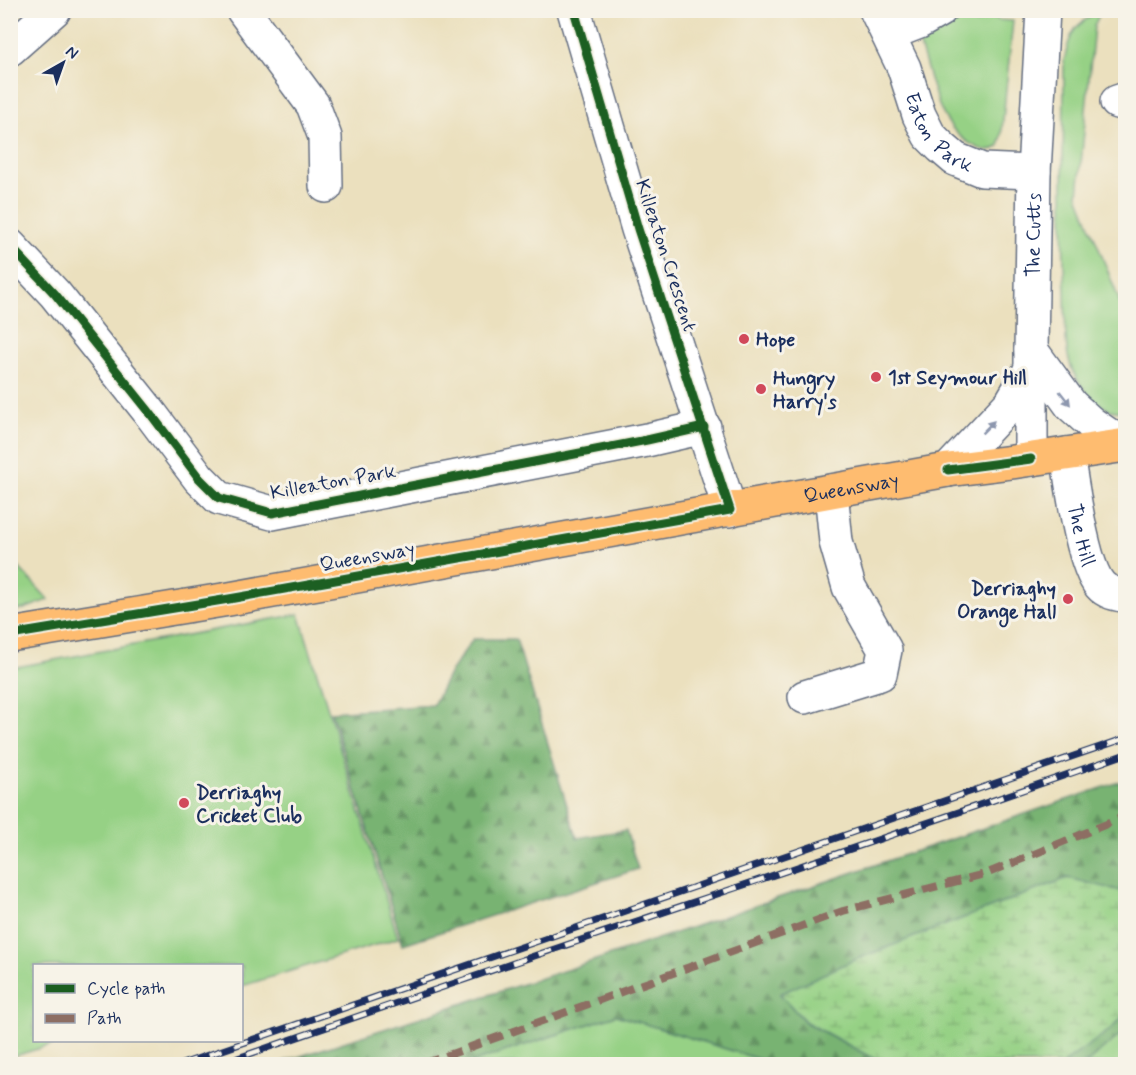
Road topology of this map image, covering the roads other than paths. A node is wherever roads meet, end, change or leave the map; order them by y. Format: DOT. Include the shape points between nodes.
graph roads {
  1 [pos="54,10"];
  2 [pos="243,10"];
  3 [pos="574,10"];
  4 [pos="940,10"];
  5 [pos="1043,10"];
  6 [pos="882,22"];
  7 [pos="10,49"];
  8 [pos="1034,172"];
  9 [pos="326,186"];
  10 [pos="10,246"];
  11 [pos="1031,359"];
  12 [pos="704,427"];
  13 [pos="1124,445"];
  14 [pos="1067,454"];
  15 [pos="1031,459"];
  16 [pos="948,470"];
  17 [pos="831,491"];
  18 [pos="730,510"];
  19 [pos="1125,595"];
  20 [pos="10,635"];
  21 [pos="805,697"];
  1 -- 7 [label="street"];
  2 -- 9 [label="street" via="313,105 325,137"];
  3 -- 12 [label="street, Killeaton Crescent" via="638,229"];
  4 -- 6 [label="street, Eaton Park" via="919,22"];
  5 -- 8 [label="street, The Cutts"];
  6 -- 8 [label="street, Eaton Park" via="904,68 919,115 929,135 941,147 955,159 982,170"];
  8 -- 11 [label="street, The Cutts"];
  10 -- 12 [label="street, Killeaton Park" via="62,303 199,478 219,498 272,513"];
  11 -- 13 [label="street, one-way" via="1071,405"];
  11 -- 15 [label="street, The Cutts"];
  16 -- 11 [label="street, one-way" via="1011,403"];
  12 -- 18 [label="street, Killeaton Crescent"];
  13 -- 14 [label="main road, Queensway"];
  14 -- 15 [label="main road, Queensway"];
  14 -- 19 [label="street, The Hill" via="1089,563 1101,586"];
  15 -- 16 [label="main road, Queensway"];
  16 -- 17 [label="main road, Queensway"];
  17 -- 18 [label="main road, Queensway"];
  17 -- 21 [label="street" via="836,542 849,587 885,650 880,674"];
  18 -- 20 [label="main road, Queensway"];
}
